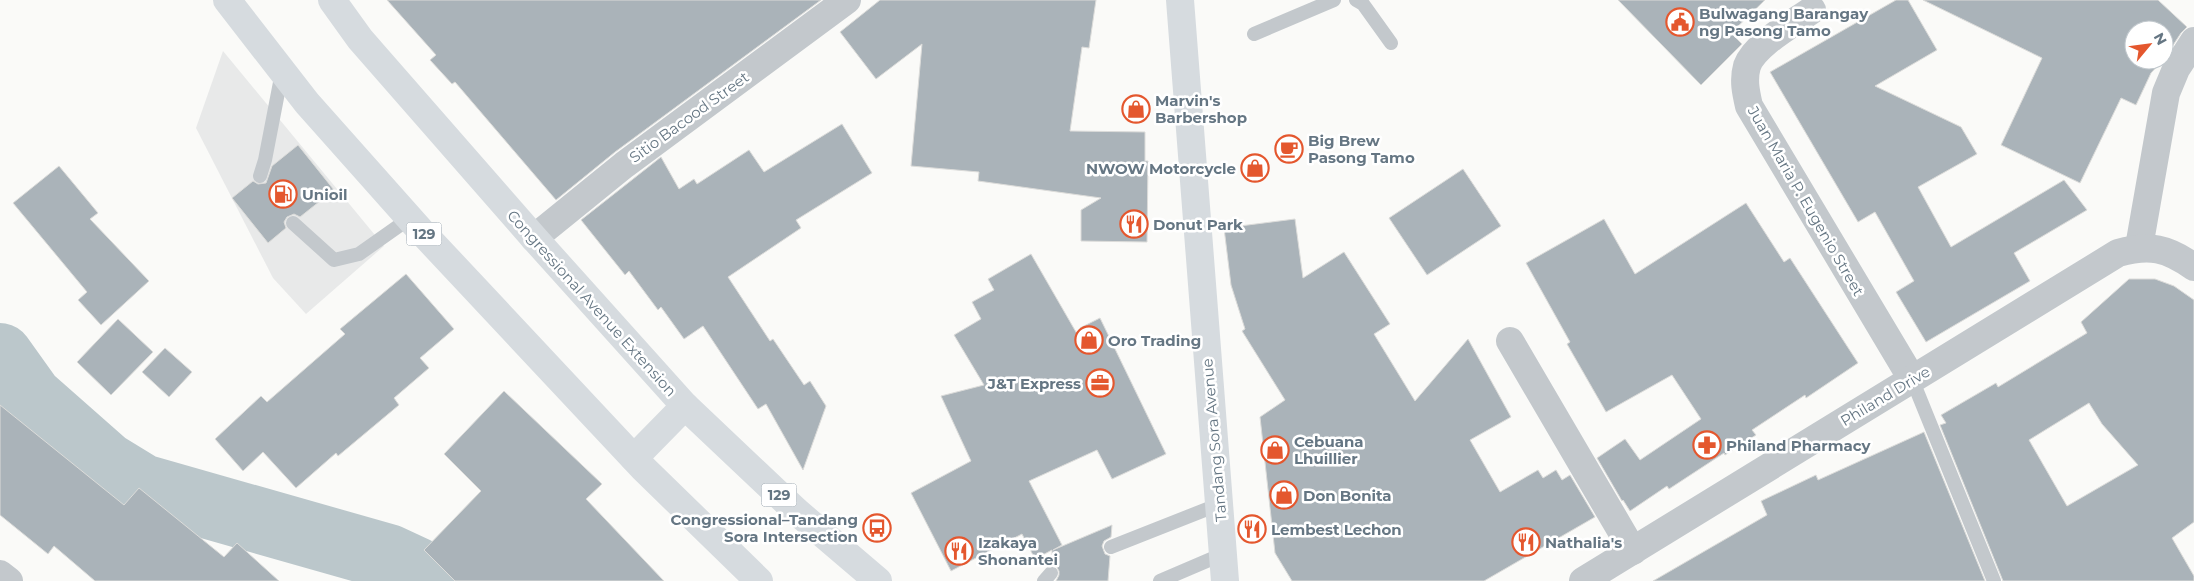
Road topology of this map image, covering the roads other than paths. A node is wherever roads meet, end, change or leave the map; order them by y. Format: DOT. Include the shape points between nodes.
graph roads {
  1 [pos="227,0"];
  2 [pos="332,0"];
  3 [pos="847,0"];
  4 [pos="1180,0"];
  5 [pos="1334,0"];
  6 [pos="1356,0"];
  7 [pos="1812,10"];
  8 [pos="1254,34"];
  9 [pos="2194,41"];
  10 [pos="1391,42"];
  11 [pos="282,71"];
  12 [pos="260,176"];
  13 [pos="410,218"];
  14 [pos="293,222"];
  15 [pos="534,238"];
  16 [pos="2139,247"];
  17 [pos="2194,267"];
  18 [pos="1510,342"];
  19 [pos="1912,379"];
  20 [pos="685,406"];
  21 [pos="634,458"];
  22 [pos="1220,504"];
  23 [pos="1111,547"];
  24 [pos="1633,551"];
  25 [pos="1224,568"];
  26 [pos="0,574"];
  27 [pos="9,581"];
  28 [pos="759,581"];
  29 [pos="878,581"];
  30 [pos="1160,581"];
  31 [pos="1583,581"];
  32 [pos="1994,581"];
  1 -- 11 [label="main road, 129"];
  2 -- 15 [label="main road, Congressional Avenue Extension / 129" via="360,38"];
  3 -- 15 [label="street, Sitio Bacood Street" via="624,165"];
  4 -- 22 [label="main road, Tandang Sora Avenue"];
  5 -- 8 [label="lane"];
  6 -- 10 [label="lane" via="1363,4"];
  7 -- 19 [label="street, Juan Maria P. Eugenio Street" via="1755,51 1745,85 1749,106"];
  9 -- 16 [label="street" via="2176,69 2166,93"];
  11 -- 12 [label="lane"];
  11 -- 13 [label="main road, 129"];
  13 -- 14 [label="lane" via="359,254 334,260"];
  13 -- 21 [label="main road, 129"];
  15 -- 20 [label="main road, Congressional Avenue Extension / 129"];
  16 -- 17 [label="street, Philand Drive" via="2158,248"];
  16 -- 19 [label="street, Philand Drive" via="2118,253"];
  18 -- 24 [label="street"];
  19 -- 24 [label="street, Philand Drive"];
  19 -- 32 [label="lane"];
  20 -- 21 [label="main road"];
  20 -- 29 [label="main road, Congressional Avenue Extension / 129" via="796,511"];
  21 -- 28 [label="main road, 129"];
  22 -- 23 [label="lane"];
  22 -- 25 [label="main road, Tandang Sora Avenue"];
  24 -- 31 [label="street, Philand Drive"];
  25 -- 30 [label="lane"];
  26 -- 27 [label="street"];
}
